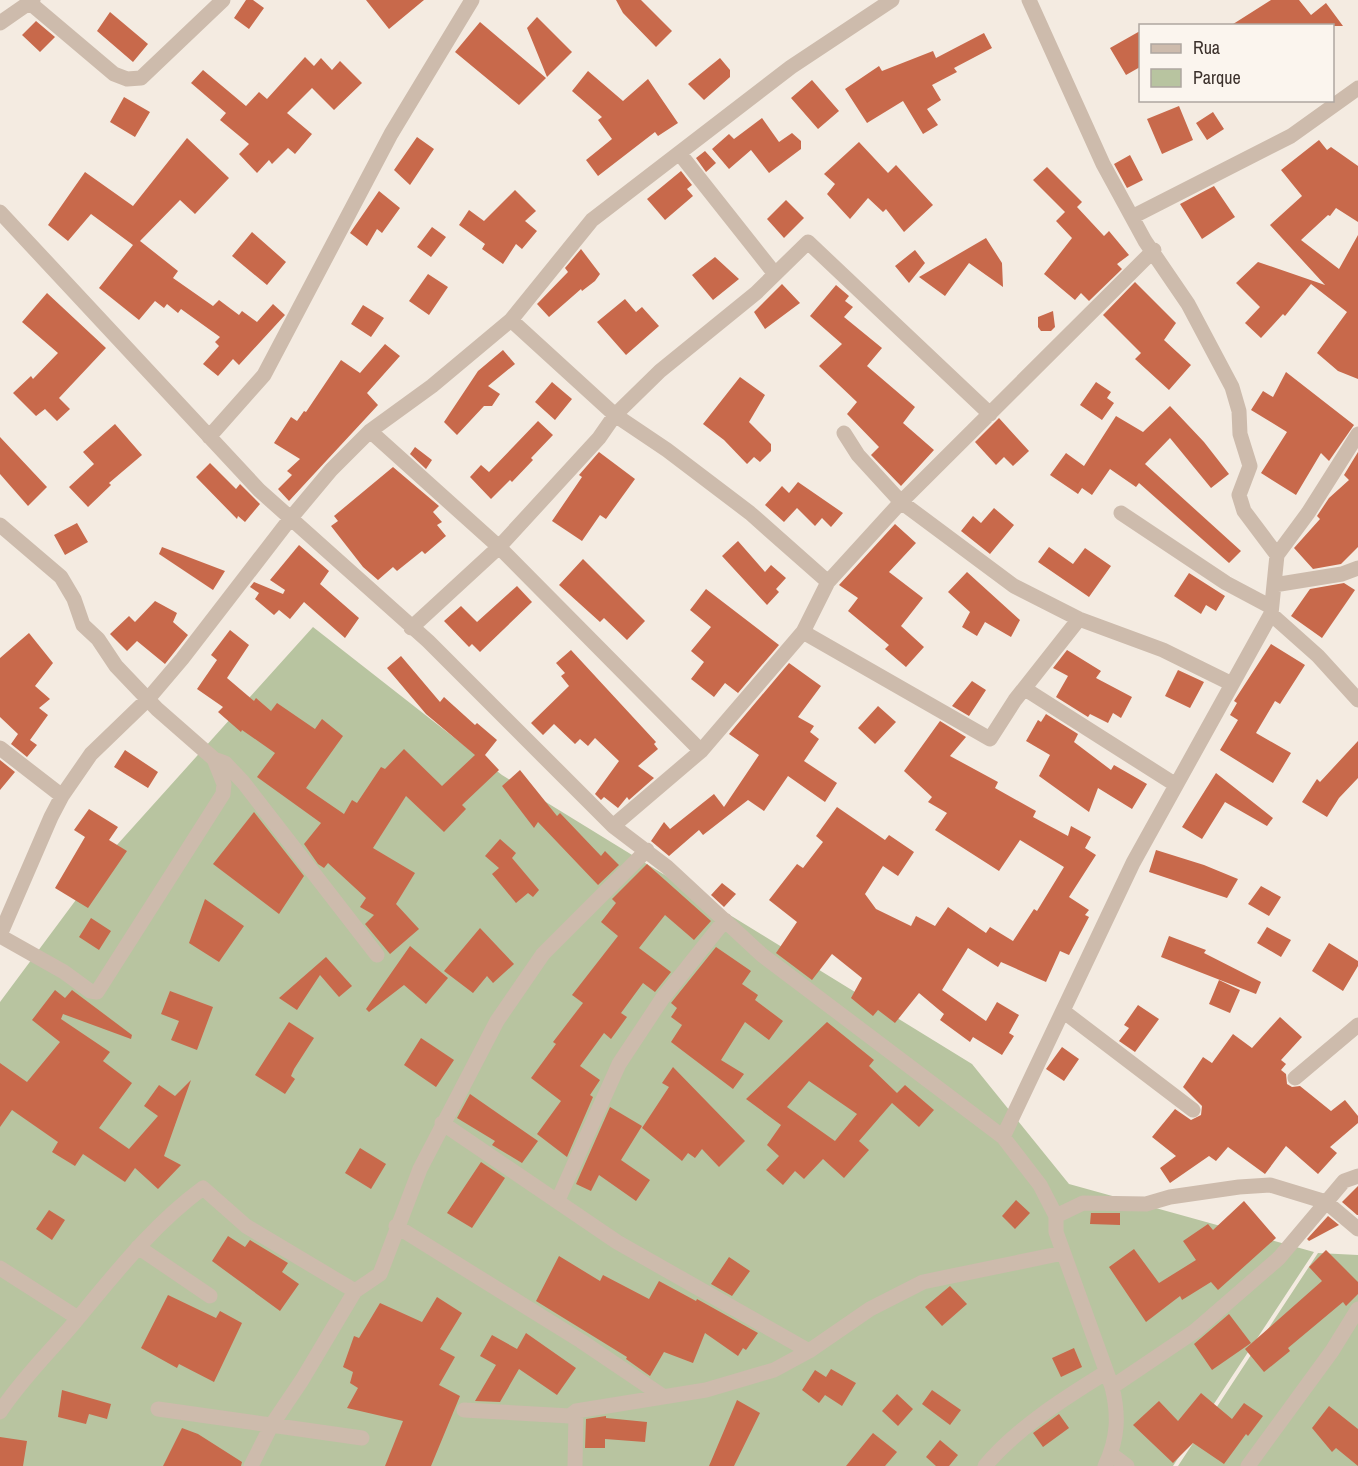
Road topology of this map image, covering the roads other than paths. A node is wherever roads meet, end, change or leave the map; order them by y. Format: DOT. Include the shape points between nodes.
graph roads {
  1 [pos="223,0"];
  2 [pos="472,0"];
  3 [pos="892,0"];
  4 [pos="1029,0"];
  5 [pos="32,2"];
  6 [pos="0,23"];
  7 [pos="1358,88"];
  8 [pos="680,154"];
  9 [pos="0,212"];
  10 [pos="1134,216"];
  11 [pos="1154,250"];
  12 [pos="775,273"];
  13 [pos="511,320"];
  14 [pos="990,414"];
  15 [pos="615,415"];
  16 [pos="370,431"];
  17 [pos="844,433"];
  18 [pos="1358,434"];
  19 [pos="209,437"];
  20 [pos="901,502"];
  21 [pos="1121,513"];
  22 [pos="290,519"];
  23 [pos="0,525"];
  24 [pos="499,547"];
  25 [pos="1277,555"];
  26 [pos="1358,568"];
  27 [pos="828,582"];
  28 [pos="1274,585"];
  29 [pos="1271,610"];
  30 [pos="1079,620"];
  31 [pos="411,628"];
  32 [pos="803,632"];
  33 [pos="1232,684"];
  34 [pos="1025,688"];
  35 [pos="148,699"];
  36 [pos="1358,700"];
  37 [pos="0,748"];
  38 [pos="701,751"];
  39 [pos="214,759"];
  40 [pos="243,782"];
  41 [pos="1176,785"];
  42 [pos="223,794"];
  43 [pos="62,796"];
  44 [pos="614,826"];
  45 [pos="646,850"];
  46 [pos="725,920"];
  47 [pos="0,936"];
  48 [pos="377,956"];
  49 [pos="1063,1011"];
  50 [pos="1358,1024"];
  51 [pos="1295,1078"];
  52 [pos="1193,1110"];
  53 [pos="442,1123"];
  54 [pos="1003,1137"];
  55 [pos="1358,1176"];
  56 [pos="558,1200"];
  57 [pos="1326,1202"];
  58 [pos="1056,1216"];
  59 [pos="396,1226"];
  60 [pos="1358,1229"];
  61 [pos="138,1247"];
  62 [pos="1064,1253"];
  63 [pos="0,1268"];
  64 [pos="355,1291"];
  65 [pos="210,1296"];
  66 [pos="1358,1310"];
  67 [pos="78,1318"];
  68 [pos="809,1351"];
  69 [pos="1108,1380"];
  70 [pos="664,1397"];
  71 [pos="158,1409"];
  72 [pos="464,1410"];
  73 [pos="576,1411"];
  74 [pos="0,1412"];
  75 [pos="271,1426"];
  76 [pos="362,1438"];
  77 [pos="1108,1460"];
  78 [pos="251,1466"];
  79 [pos="574,1466"];
  80 [pos="985,1466"];
  81 [pos="1127,1466"];
  82 [pos="1248,1466"];
  1 -- 5 [label="street" via="141,78 127,79 114,74"];
  2 -- 19 [label="street" via="391,134 264,375"];
  3 -- 8 [label="street" via="791,67"];
  4 -- 10 [label="street" via="1103,164"];
  5 -- 6 [label="street"];
  7 -- 10 [label="street" via="1291,135"];
  8 -- 12 [label="street"];
  8 -- 13 [label="street" via="592,220"];
  9 -- 19 [label="street"];
  10 -- 11 [label="street"];
  11 -- 14 [label="street"];
  11 -- 25 [label="street" via="1232,387 1250,466 1239,495 1245,511"];
  12 -- 14 [label="street" via="808,242"];
  12 -- 15 [label="street" via="756,293 660,370"];
  13 -- 15 [label="street"];
  13 -- 16 [label="street"];
  14 -- 20 [label="street"];
  15 -- 24 [label="street" via="599,438"];
  15 -- 27 [label="street" via="750,513"];
  16 -- 22 [label="street"];
  16 -- 24 [label="street"];
  17 -- 20 [label="street" via="858,455"];
  18 -- 25 [label="street"];
  19 -- 22 [label="street"];
  20 -- 27 [label="street"];
  20 -- 30 [label="street" via="1014,586"];
  21 -- 29 [label="street"];
  22 -- 31 [label="street"];
  22 -- 35 [label="street"];
  23 -- 35 [label="street" via="61,577 74,599 82,625"];
  24 -- 31 [label="street"];
  24 -- 38 [label="street"];
  25 -- 28 [label="street"];
  26 -- 28 [label="street"];
  27 -- 32 [label="street"];
  28 -- 29 [label="street"];
  29 -- 33 [label="street"];
  29 -- 36 [label="street"];
  30 -- 33 [label="street" via="1163,650"];
  30 -- 34 [label="street"];
  31 -- 44 [label="street"];
  32 -- 34 [label="street" via="990,740"];
  32 -- 38 [label="street"];
  33 -- 41 [label="street"];
  34 -- 41 [label="street"];
  35 -- 39 [label="street"];
  35 -- 43 [label="street" via="91,754"];
  37 -- 43 [label="street"];
  38 -- 44 [label="street"];
  39 -- 40 [label="street" via="225,763"];
  39 -- 42 [label="street" via="224,784"];
  40 -- 42 [label="street"];
  40 -- 48 [label="street"];
  41 -- 49 [label="street" via="1133,863"];
  42 -- 47 [label="street" via="97,992"];
  43 -- 47 [label="street"];
  44 -- 45 [label="street"];
  45 -- 46 [label="street"];
  45 -- 53 [label="street" via="543,954 497,1021"];
  46 -- 54 [label="street" via="762,955"];
  46 -- 56 [label="street" via="662,999 619,1064"];
  49 -- 52 [label="street"];
  49 -- 54 [label="street"];
  50 -- 51 [label="street"];
  53 -- 56 [label="street"];
  53 -- 59 [label="street"];
  54 -- 58 [label="street" via="1040,1185"];
  55 -- 57 [label="street" via="1344,1181"];
  56 -- 68 [label="street" via="617,1242"];
  57 -- 58 [label="street" via="1270,1185 1170,1197 1146,1204 1083,1203"];
  57 -- 60 [label="street"];
  57 -- 69 [label="street" via="1279,1258 1195,1331"];
  58 -- 62 [label="street" via="1056,1232"];
  59 -- 64 [label="street" via="380,1274"];
  59 -- 70 [label="street"];
  61 -- 64 [label="street" via="182,1202 203,1188 246,1226"];
  61 -- 65 [label="street"];
  61 -- 67 [label="street"];
  62 -- 68 [label="street" via="923,1282 870,1309"];
  62 -- 69 [label="street"];
  63 -- 67 [label="street"];
  64 -- 75 [label="street"];
  66 -- 82 [label="street"];
  67 -- 74 [label="street" via="25,1377"];
  68 -- 70 [label="street" via="774,1370 706,1390"];
  69 -- 77 [label="street" via="1117,1410 1117,1428"];
  69 -- 80 [label="street" via="1040,1417 998,1450"];
  70 -- 73 [label="street"];
  71 -- 75 [label="street"];
  72 -- 73 [label="street" via="570,1416"];
  73 -- 79 [label="street"];
  75 -- 76 [label="street"];
  75 -- 78 [label="street"];
  77 -- 81 [label="street"];
}
